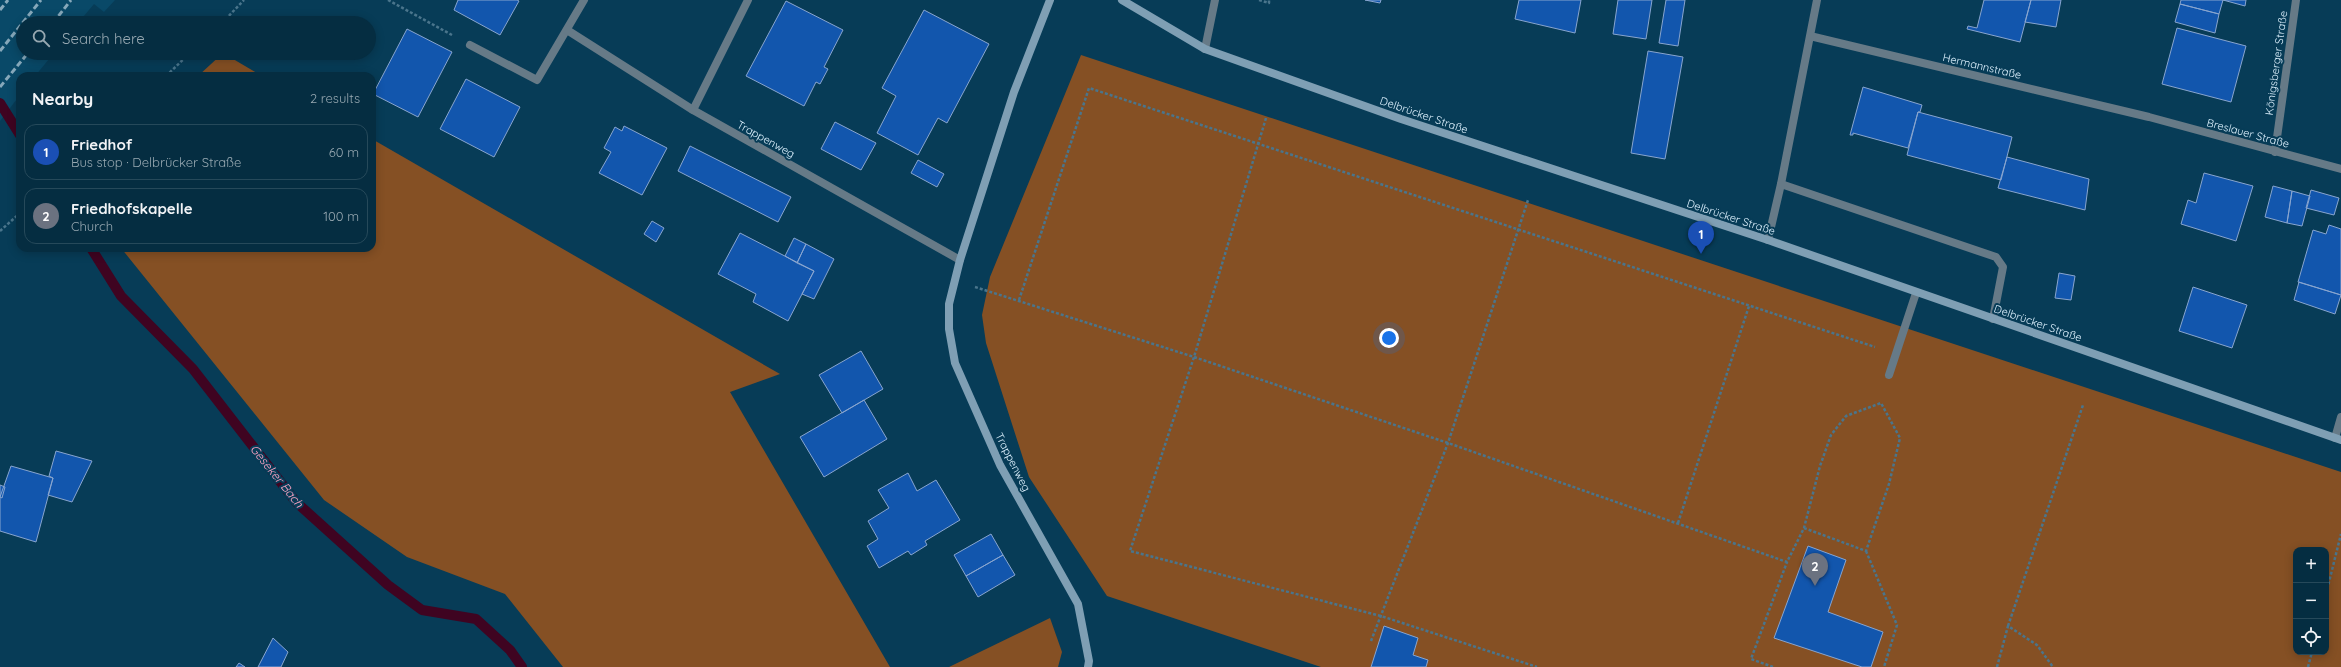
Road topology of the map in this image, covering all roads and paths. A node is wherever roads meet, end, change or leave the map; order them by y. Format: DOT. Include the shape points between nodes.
graph roads {
  1 [pos="244,0"];
  2 [pos="388,0"];
  3 [pos="584,0"];
  4 [pos="748,0"];
  5 [pos="1050,0"];
  6 [pos="1122,0"];
  7 [pos="1215,0"];
  8 [pos="1259,0"];
  9 [pos="1269,0"];
  10 [pos="1817,0"];
  11 [pos="2296,0"];
  12 [pos="229,16"];
  13 [pos="567,30"];
  14 [pos="1810,36"];
  15 [pos="470,45"];
  16 [pos="1205,49"];
  17 [pos="183,60"];
  18 [pos="170,72"];
  19 [pos="693,110"];
  20 [pos="2149,117"];
  21 [pos="1266,118"];
  22 [pos="1258,143"];
  23 [pos="2275,152"];
  24 [pos="2341,169"];
  25 [pos="1781,184"];
  26 [pos="1528,200"];
  27 [pos="16,217"];
  28 [pos="1518,229"];
  29 [pos="0,231"];
  30 [pos="1768,240"];
  31 [pos="960,260"];
  32 [pos="986,290"];
  33 [pos="1916,293"];
  34 [pos="1019,300"];
  35 [pos="1749,306"];
  36 [pos="1993,319"];
  37 [pos="1874,346"];
  38 [pos="1194,357"];
  39 [pos="1889,375"];
  40 [pos="2083,405"];
  41 [pos="2341,417"];
  42 [pos="2338,439"];
  43 [pos="1448,443"];
  44 [pos="1678,523"];
  45 [pos="1804,528"];
  46 [pos="2341,534"];
  47 [pos="1866,551"];
  48 [pos="1787,562"];
  49 [pos="2329,583"];
  50 [pos="1381,616"];
  51 [pos="2008,626"];
  52 [pos="1371,641"];
  53 [pos="2311,655"];
  54 [pos="1088,667"];
  55 [pos="1537,667"];
  56 [pos="1773,667"];
  57 [pos="1884,667"];
  58 [pos="1997,667"];
  59 [pos="2053,667"];
  60 [pos="2308,667"];
  1 -- 12 [label="path"];
  2 -- 15 [label="path"];
  3 -- 13 [label="street"];
  4 -- 19 [label="street"];
  5 -- 31 [label="main road, Trappenweg" via="1014,92"];
  6 -- 16 [label="main road, Delbrücker Straße"];
  7 -- 16 [label="street"];
  8 -- 9 [label="path" via="1269,3"];
  10 -- 14 [label="street"];
  11 -- 23 [label="street, Königsberger Straße"];
  13 -- 15 [label="street" via="537,80"];
  13 -- 19 [label="street, Trappenweg"];
  14 -- 20 [label="street, Hermannstraße"];
  14 -- 25 [label="street"];
  16 -- 30 [label="main road, Delbrücker Straße" via="1401,119"];
  17 -- 18 [label="path"];
  19 -- 31 [label="street, Trappenweg"];
  20 -- 23 [label="street, Breslauer Straße"];
  21 -- 22 [label="path"];
  22 -- 28 [label="path"];
  22 -- 34 [label="path" via="1090,88"];
  22 -- 38 [label="path"];
  23 -- 24 [label="street, Breslauer Straße"];
  25 -- 30 [label="street"];
  25 -- 36 [label="street" via="1996,257 2003,267"];
  26 -- 28 [label="path"];
  27 -- 29 [label="path"];
  28 -- 35 [label="path"];
  28 -- 43 [label="path"];
  30 -- 33 [label="main road, Delbrücker Straße"];
  31 -- 54 [label="main road, Trappenweg" via="949,304 949,328 955,363 1000,465 1078,604"];
  32 -- 34 [label="path"];
  33 -- 36 [label="main road, Delbrücker Straße"];
  33 -- 39 [label="street"];
  34 -- 38 [label="path"];
  35 -- 37 [label="path"];
  35 -- 44 [label="path"];
  36 -- 42 [label="main road, Delbrücker Straße"];
  38 -- 43 [label="path"];
  38 -- 50 [label="path" via="1130,551"];
  40 -- 51 [label="path"];
  41 -- 42 [label="street"];
  43 -- 44 [label="path"];
  43 -- 50 [label="path"];
  44 -- 48 [label="path"];
  45 -- 47 [label="path"];
  45 -- 47 [label="path" via="1831,435 1846,416 1881,403 1900,438 1889,484"];
  45 -- 48 [label="path"];
  46 -- 49 [label="path"];
  47 -- 57 [label="path" via="1897,624"];
  48 -- 56 [label="path" via="1751,660"];
  50 -- 52 [label="path"];
  50 -- 55 [label="path"];
  51 -- 58 [label="path"];
  51 -- 59 [label="path" via="2037,645"];
  53 -- 60 [label="path"];
}
